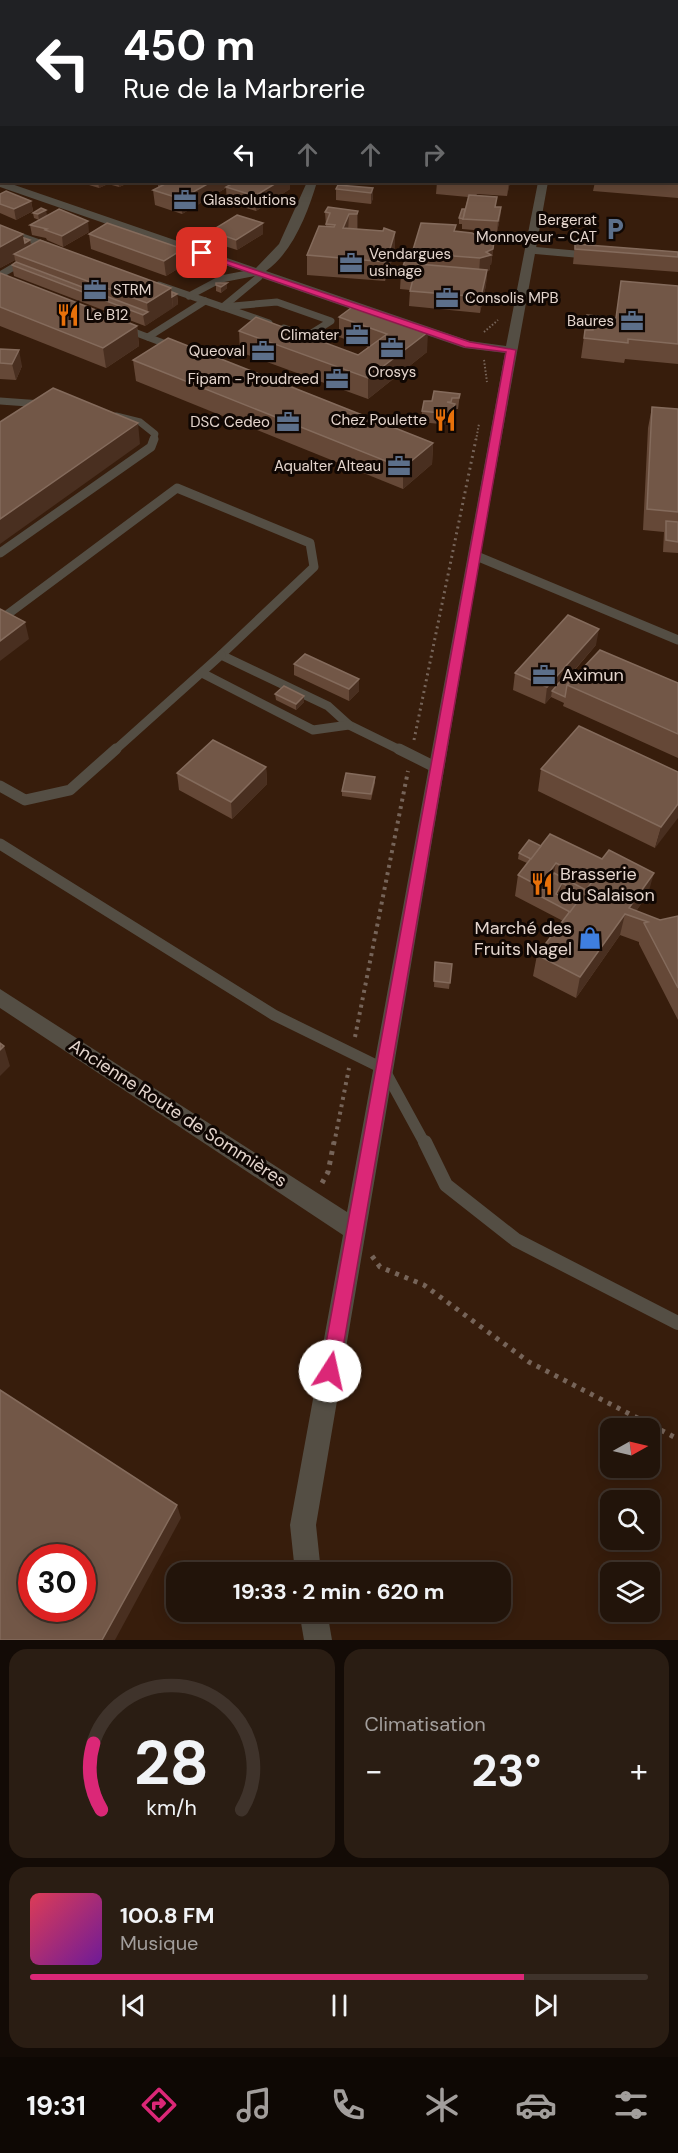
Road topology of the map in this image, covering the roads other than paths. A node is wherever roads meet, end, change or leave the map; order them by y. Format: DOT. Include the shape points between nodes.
graph roads {
  1 [pos="0,183"];
  2 [pos="312,183"];
  3 [pos="543,183"];
  4 [pos="0,229"];
  5 [pos="51,247"];
  6 [pos="61,250"];
  7 [pos="530,250"];
  8 [pos="40,252"];
  9 [pos="598,256"];
  10 [pos="30,258"];
  11 [pos="257,273"];
  12 [pos="0,275"];
  13 [pos="0,280"];
  14 [pos="146,281"];
  15 [pos="10,285"];
  16 [pos="189,296"];
  17 [pos="205,301"];
  18 [pos="222,307"];
  19 [pos="116,325"];
  20 [pos="148,337"];
  21 [pos="181,350"];
  22 [pos="511,350"];
  23 [pos="0,401"];
  24 [pos="48,405"];
  25 [pos="108,414"];
  26 [pos="0,553"];
  27 [pos="474,555"];
  28 [pos="0,620"];
  29 [pos="678,640"];
  30 [pos="221,655"];
  31 [pos="202,673"];
  32 [pos="349,725"];
  33 [pos="437,768"];
  34 [pos="0,786"];
  35 [pos="0,844"];
  36 [pos="0,997"];
  37 [pos="384,1070"];
  38 [pos="355,1230"];
  39 [pos="678,1323"];
  40 [pos="307,1562"];
  41 [pos="315,1622"];
  42 [pos="318,1640"];
  1 -- 11 [label="street"];
  2 -- 11 [label="street" via="281,253"];
  3 -- 7 [label="street"];
  4 -- 5 [label="lane"];
  5 -- 6 [label="lane"];
  5 -- 8 [label="lane"];
  7 -- 9 [label="lane"];
  7 -- 22 [label="street"];
  10 -- 12 [label="lane"];
  11 -- 16 [label="lane" via="216,278"];
  11 -- 18 [label="lane" via="260,278"];
  11 -- 22 [label="street" via="468,345"];
  13 -- 15 [label="lane"];
  14 -- 16 [label="lane"];
  16 -- 17 [label="lane"];
  17 -- 18 [label="lane"];
  17 -- 20 [label="lane"];
  18 -- 18 [label="lane" via="307,336 331,321 277,302"];
  19 -- 20 [label="lane"];
  20 -- 21 [label="lane"];
  22 -- 27 [label="street"];
  23 -- 24 [label="lane"];
  25 -- 26 [label="lane" via="149,428 155,434 151,447"];
  27 -- 29 [label="lane"];
  27 -- 33 [label="street"];
  28 -- 30 [label="lane" via="177,488 310,543 314,567"];
  30 -- 31 [label="lane"];
  30 -- 32 [label="lane" via="327,706"];
  31 -- 32 [label="lane" via="313,730"];
  31 -- 34 [label="lane" via="70,790 25,800"];
  32 -- 33 [label="lane"];
  33 -- 37 [label="street"];
  35 -- 37 [label="lane" via="274,1015"];
  36 -- 38 [label="street, Ancienne Route de Sommières"];
  37 -- 38 [label="street"];
  37 -- 39 [label="lane" via="446,1185 516,1240"];
  38 -- 40 [label="street" via="303,1525"];
  41 -- 42 [label="street"];
}
